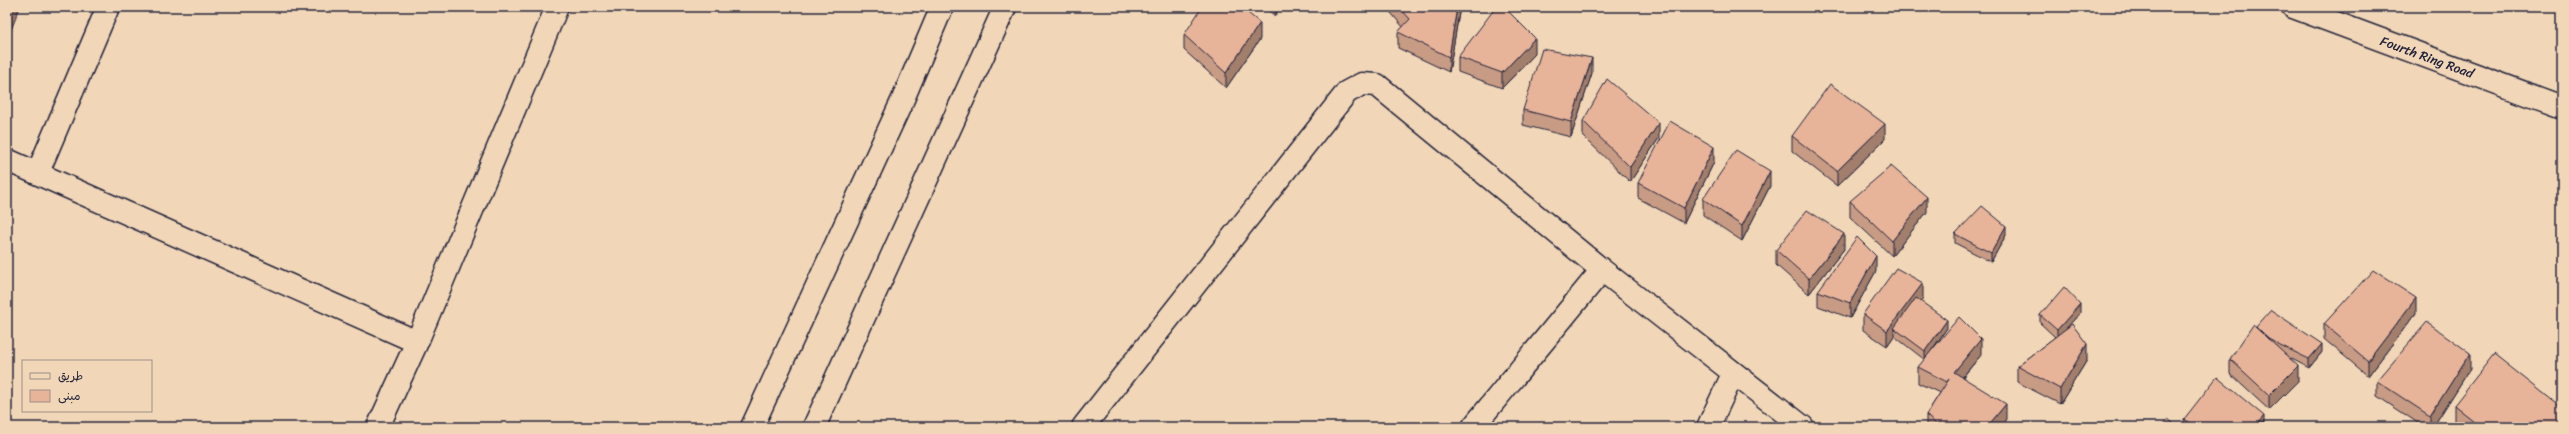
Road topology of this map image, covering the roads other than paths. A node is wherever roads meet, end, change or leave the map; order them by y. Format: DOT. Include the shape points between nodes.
graph roads {
  1 [pos="108,7"];
  2 [pos="557,7"];
  3 [pos="942,7"];
  4 [pos="1005,7"];
  5 [pos="2293,7"];
  6 [pos="2562,107"];
  7 [pos="7,160"];
  8 [pos="38,172"];
  9 [pos="1602,270"];
  10 [pos="417,342"];
  11 [pos="1734,374"];
  12 [pos="378,427"];
  13 [pos="752,427"];
  14 [pos="814,427"];
  15 [pos="1082,427"];
  16 [pos="1473,427"];
  17 [pos="1708,427"];
  18 [pos="1803,427"];
  1 -- 8 [label="street"];
  2 -- 10 [label="street"];
  3 -- 13 [label="street" via="903,99"];
  4 -- 14 [label="street"];
  5 -- 6 [label="street, Fourth Ring Road"];
  7 -- 8 [label="street"];
  8 -- 10 [label="street"];
  9 -- 11 [label="street"];
  9 -- 15 [label="street" via="1378,85 1362,84 1347,92"];
  9 -- 16 [label="street"];
  10 -- 12 [label="street"];
  11 -- 17 [label="street"];
  11 -- 18 [label="street"];
}
